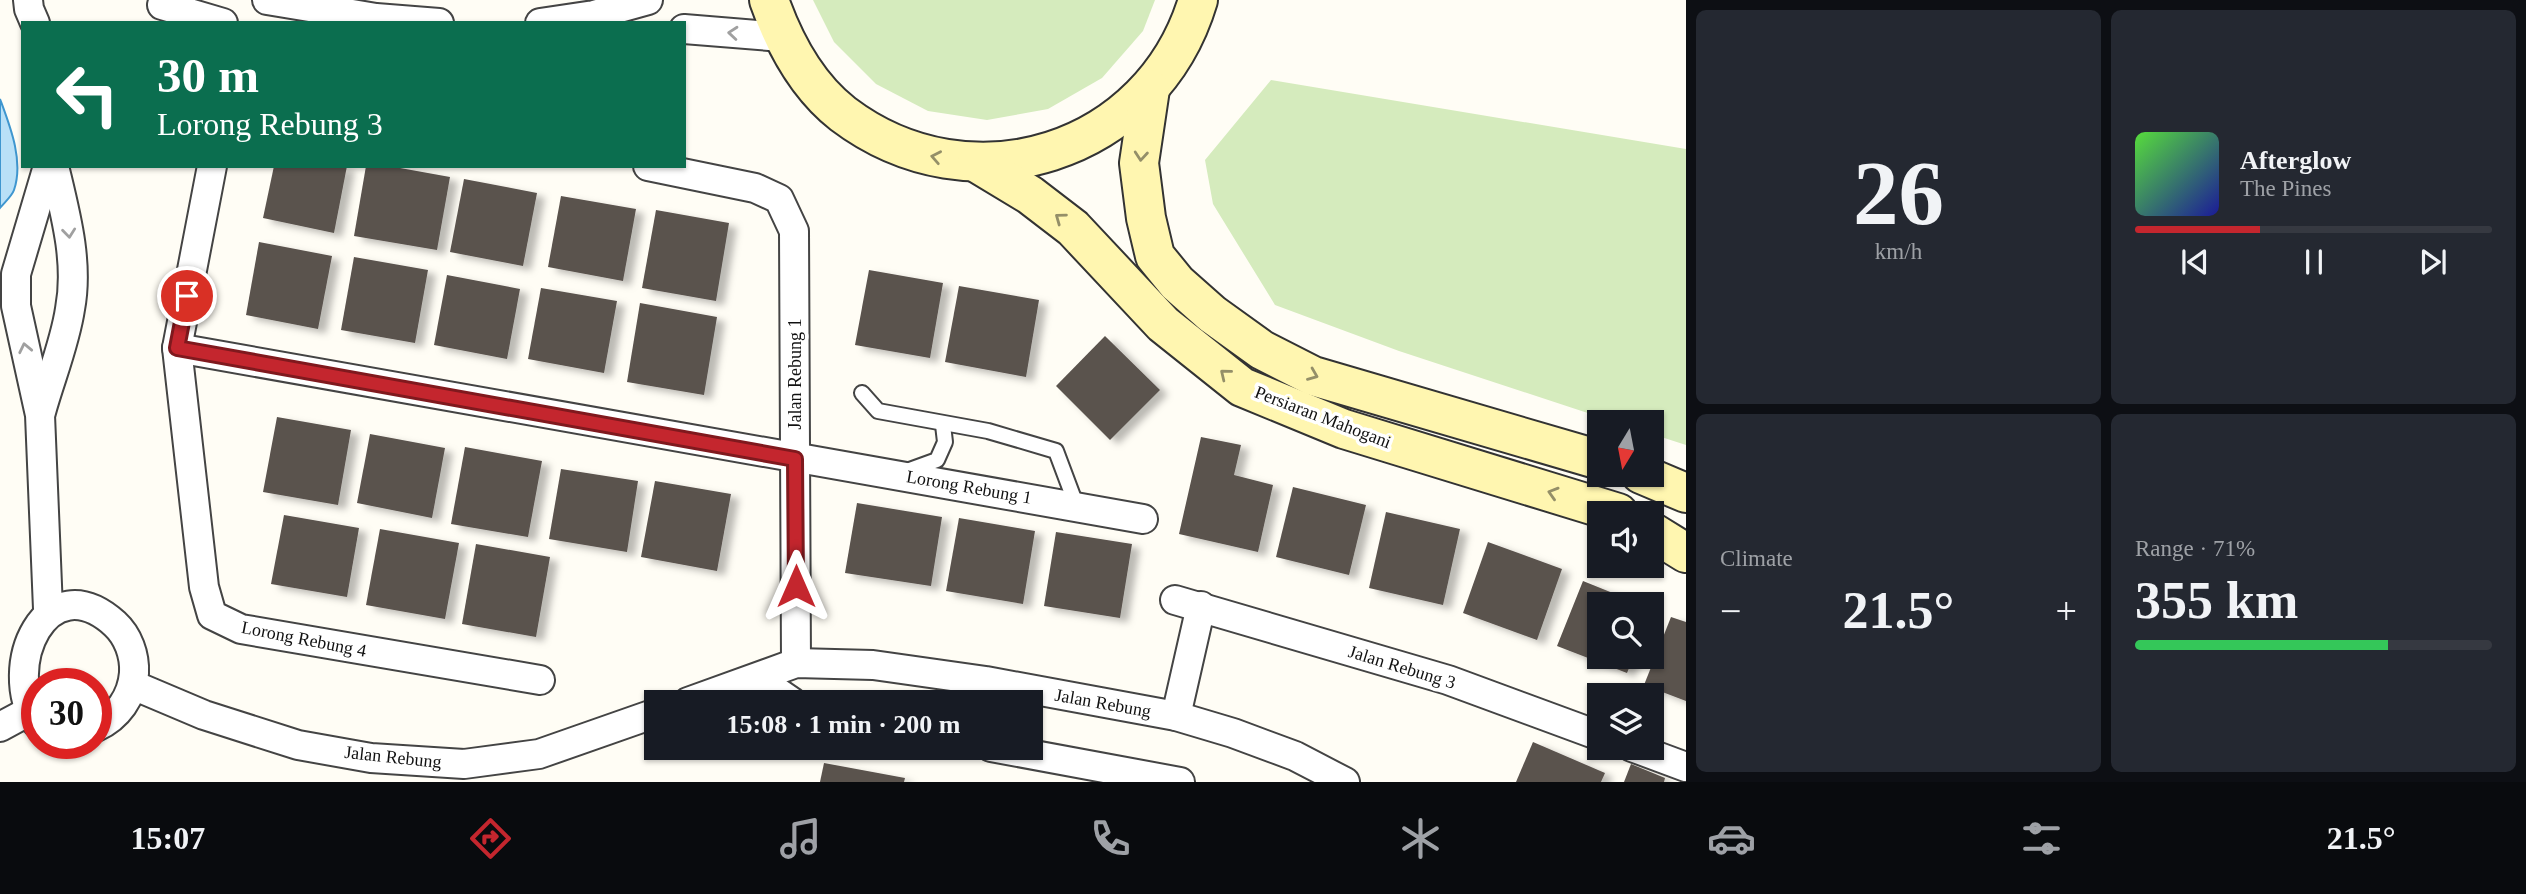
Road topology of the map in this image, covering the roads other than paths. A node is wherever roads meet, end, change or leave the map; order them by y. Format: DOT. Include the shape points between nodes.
graph roads {
  1 [pos="28,0"];
  2 [pos="267,0"];
  3 [pos="648,0"];
  4 [pos="769,0"];
  5 [pos="1198,0"];
  6 [pos="160,9"];
  7 [pos="34,21"];
  8 [pos="214,21"];
  9 [pos="414,21"];
  10 [pos="554,21"];
  11 [pos="686,29"];
  12 [pos="782,37"];
  13 [pos="1150,89"];
  14 [pos="977,163"];
  15 [pos="47,168"];
  16 [pos="54,168"];
  17 [pos="212,168"];
  18 [pos="658,168"];
  19 [pos="177,348"];
  20 [pos="862,393"];
  21 [pos="40,415"];
  22 [pos="943,425"];
  23 [pos="1587,456"];
  24 [pos="795,459"];
  25 [pos="898,475"];
  26 [pos="1664,484"];
  27 [pos="1686,493"];
  28 [pos="1587,503"];
  29 [pos="1077,507"];
  30 [pos="1143,519"];
  31 [pos="1664,539"];
  32 [pos="1686,553"];
  33 [pos="48,609"];
  34 [pos="796,663"];
  35 [pos="757,678"];
  36 [pos="540,680"];
  37 [pos="133,685"];
  38 [pos="722,690"];
  39 [pos="774,690"];
  40 [pos="1176,716"];
  41 [pos="644,717"];
  42 [pos="112,718"];
  43 [pos="20,722"];
  44 [pos="1587,731"];
  45 [pos="1043,757"];
  46 [pos="1664,759"];
  47 [pos="1686,767"];
  48 [pos="1180,782"];
  49 [pos="1345,782"];
  1 -- 7 [label="street"];
  2 -- 9 [label="street"];
  3 -- 10 [label="street"];
  4 -- 12 [label="main road"];
  5 -- 13 [label="main road" via="1173,58"];
  6 -- 8 [label="street"];
  12 -- 11 [label="street, one-way"];
  14 -- 12 [label="main road, one-way" via="929,156 883,139 852,120 808,78"];
  13 -- 14 [label="main road" via="1114,121 1072,145 1025,159"];
  13 -- 23 [label="main road, Persiaran Mahogani, one-way" via="1139,163 1155,256 1212,314 1262,350 1312,376"];
  28 -- 14 [label="main road, Persiaran Mahogani, one-way" via="1344,429 1242,387 1163,324 1073,228"];
  21 -- 15 [label="street, one-way" via="16,306 16,274"];
  16 -- 21 [label="street, one-way" via="68,223 71,309"];
  17 -- 19 [label="street"];
  18 -- 24 [label="street, Jalan Rebung 1" via="755,188 779,199 794,231"];
  19 -- 24 [label="street, Lorong Rebung 1"];
  19 -- 36 [label="street, Lorong Rebung 4" via="204,587 212,615 241,629"];
  20 -- 22 [label="lane" via="878,411"];
  21 -- 33 [label="street"];
  22 -- 25 [label="lane" via="945,442 937,460"];
  22 -- 29 [label="lane" via="1056,451"];
  24 -- 25 [label="street, Lorong Rebung 1"];
  24 -- 34 [label="street, Jalan Rebung 1"];
  25 -- 29 [label="street, Lorong Rebung 1"];
  26 -- 27 [label="main road"];
  29 -- 30 [label="street, Lorong Rebung 1"];
  31 -- 32 [label="main road"];
  33 -- 37 [label="street" via="87,608 120,629 135,665"];
  33 -- 43 [label="street" via="29,619 15,635 7,655 6,676"];
  34 -- 35 [label="street, Jalan Rebung"];
  34 -- 40 [label="street, Jalan Rebung" via="873,665"];
  35 -- 38 [label="street, Jalan Rebung"];
  35 -- 39 [label="street"];
  37 -- 41 [label="street, Jalan Rebung" via="204,715 298,745 371,758 464,764 539,754"];
  37 -- 42 [label="street"];
  40 -- 44 [label="street, Jalan Rebung 3" via="1188,603 1448,680"];
  40 -- 49 [label="street, Jalan Rebung" via="1295,756"];
  45 -- 48 [label="street"];
  46 -- 47 [label="street"];
}
